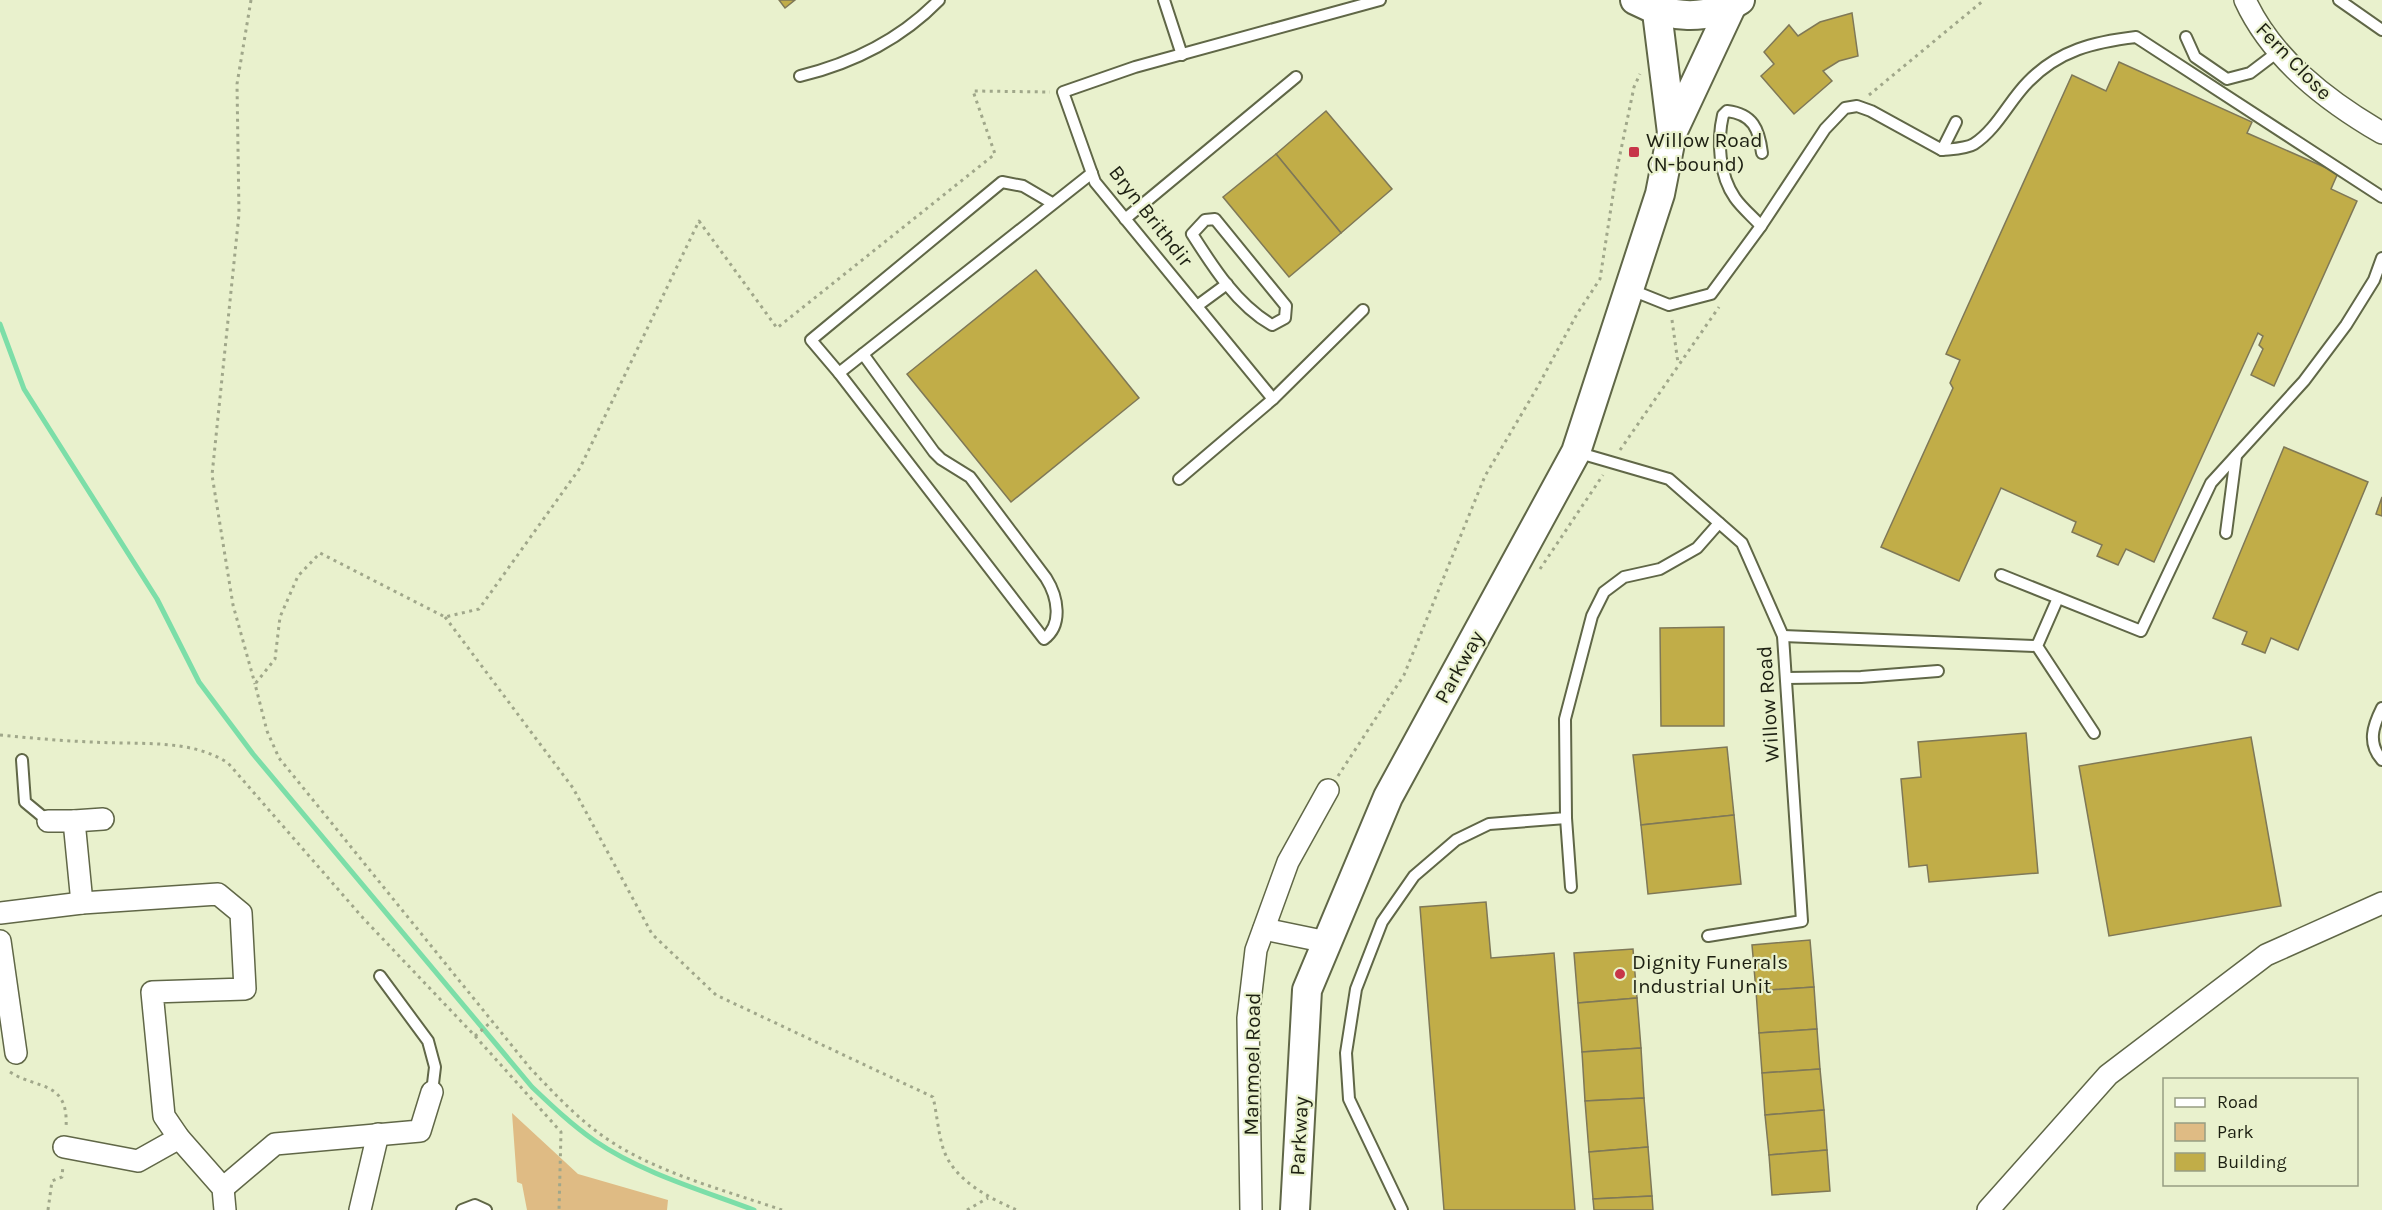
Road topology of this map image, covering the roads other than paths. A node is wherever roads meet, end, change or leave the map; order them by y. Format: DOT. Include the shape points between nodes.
graph roads {
  1 [pos="939,0"];
  2 [pos="1164,0"];
  3 [pos="1380,0"];
  4 [pos="2245,0"];
  5 [pos="2339,0"];
  6 [pos="1736,3"];
  7 [pos="1646,6"];
  8 [pos="2382,30"];
  9 [pos="2186,37"];
  10 [pos="2279,51"];
  11 [pos="1182,55"];
  12 [pos="800,76"];
  13 [pos="1296,77"];
  14 [pos="1956,122"];
  15 [pos="1672,133"];
  16 [pos="2382,133"];
  17 [pos="1942,150"];
  18 [pos="1762,153"];
  19 [pos="1092,173"];
  20 [pos="2382,197"];
  21 [pos="1052,203"];
  22 [pos="1125,219"];
  23 [pos="1761,226"];
  24 [pos="2382,258"];
  25 [pos="1227,284"];
  26 [pos="1629,289"];
  27 [pos="1197,306"];
  28 [pos="1363,310"];
  29 [pos="863,354"];
  30 [pos="839,374"];
  31 [pos="1272,399"];
  32 [pos="1576,452"];
  33 [pos="2236,456"];
  34 [pos="1179,479"];
  35 [pos="1719,523"];
  36 [pos="2226,532"];
  37 [pos="2001,575"];
  38 [pos="2058,598"];
  39 [pos="1783,636"];
  40 [pos="2037,646"];
  41 [pos="1938,671"];
  42 [pos="1786,678"];
  43 [pos="2382,708"];
  44 [pos="2094,733"];
  45 [pos="2382,759"];
  46 [pos="22,760"];
  47 [pos="1328,790"];
  48 [pos="1566,818"];
  49 [pos="103,819"];
  50 [pos="74,821"];
  51 [pos="48,822"];
  52 [pos="1571,887"];
  53 [pos="82,903"];
  54 [pos="2382,903"];
  55 [pos="0,913"];
  56 [pos="1264,929"];
  57 [pos="1708,936"];
  58 [pos="0,941"];
  59 [pos="1327,942"];
  60 [pos="380,976"];
  61 [pos="11,1061"];
  62 [pos="432,1092"];
  63 [pos="378,1134"];
  64 [pos="179,1138"];
  65 [pos="64,1147"];
  66 [pos="223,1188"];
  67 [pos="225,1210"];
  68 [pos="360,1210"];
  69 [pos="462,1210"];
  70 [pos="486,1210"];
  71 [pos="1251,1210"];
  72 [pos="1295,1210"];
  73 [pos="1402,1210"];
  74 [pos="1988,1210"];
  1 -- 12 [label="lane" via="906,30 851,61"];
  2 -- 11 [label="lane"];
  3 -- 11 [label="lane"];
  4 -- 10 [label="street, Fern Close" via="2256,25"];
  5 -- 8 [label="lane"];
  6 -- 7 [label="main road" via="1708,14 1683,16"];
  6 -- 15 [label="main road"];
  7 -- 15 [label="main road"];
  9 -- 10 [label="lane" via="2195,57 2227,79 2250,73"];
  10 -- 16 [label="street, Fern Close" via="2318,92"];
  11 -- 19 [label="lane, Bryn Brithdir" via="1064,92"];
  13 -- 22 [label="lane"];
  14 -- 17 [label="lane"];
  15 -- 26 [label="main road, Parkway" via="1660,194"];
  17 -- 20 [label="lane" via="1972,145 1991,129 2028,81 2070,50 2136,37"];
  17 -- 23 [label="lane" via="1886,118 1857,106 1845,108 1825,129"];
  18 -- 23 [label="lane" via="1755,122 1727,111 1718,135 1726,175 1734,197"];
  19 -- 21 [label="lane"];
  19 -- 22 [label="lane, Bryn Brithdir"];
  21 -- 29 [label="lane"];
  21 -- 30 [label="lane" via="1023,186 1002,182 811,340"];
  22 -- 27 [label="lane, Bryn Brithdir"];
  23 -- 26 [label="lane" via="1711,294 1669,305"];
  24 -- 33 [label="lane" via="2374,280 2346,325 2304,381"];
  25 -- 25 [label="lane" via="1192,234 1205,220 1215,219 1245,255 1286,306 1285,318 1272,325 1259,318"];
  25 -- 27 [label="lane"];
  26 -- 32 [label="main road, Parkway"];
  27 -- 31 [label="lane, Bryn Brithdir"];
  28 -- 31 [label="lane"];
  29 -- 30 [label="lane"];
  29 -- 30 [label="lane" via="940,459 970,477 1046,578 1053,590 1057,624 1051,634 1044,639"];
  31 -- 34 [label="lane"];
  32 -- 35 [label="lane, Willow Road" via="1669,479"];
  32 -- 59 [label="main road, Parkway" via="1388,797"];
  33 -- 36 [label="lane"];
  33 -- 38 [label="lane" via="2211,483 2141,631"];
  35 -- 39 [label="lane, Willow Road" via="1742,543"];
  35 -- 48 [label="lane" via="1697,548 1660,569 1624,577 1604,592 1592,616 1565,719"];
  37 -- 38 [label="lane"];
  38 -- 40 [label="lane"];
  39 -- 40 [label="lane"];
  39 -- 42 [label="lane, Willow Road"];
  40 -- 44 [label="lane"];
  41 -- 42 [label="lane"];
  42 -- 57 [label="lane, Willow Road" via="1803,921"];
  43 -- 45 [label="lane" via="2372,737"];
  46 -- 51 [label="lane" via="25,802"];
  47 -- 56 [label="street, Manmoel Road" via="1288,862"];
  48 -- 52 [label="lane"];
  48 -- 73 [label="lane" via="1489,824 1456,840 1414,876 1382,922 1356,988 1346,1053 1349,1099"];
  49 -- 50 [label="street"];
  50 -- 51 [label="street"];
  50 -- 53 [label="street"];
  53 -- 55 [label="street"];
  53 -- 64 [label="street" via="218,894 240,913 245,989 152,992 164,1116"];
  54 -- 74 [label="street" via="2266,955 2108,1075"];
  56 -- 59 [label="street"];
  56 -- 71 [label="street, Manmoel Road" via="1256,950 1248,1018"];
  58 -- 61 [label="street"];
  59 -- 72 [label="main road, Parkway" via="1307,990"];
  60 -- 62 [label="lane" via="428,1041 435,1066"];
  62 -- 63 [label="street" via="420,1131"];
  63 -- 66 [label="street" via="275,1144"];
  63 -- 68 [label="street"];
  64 -- 65 [label="street" via="138,1161"];
  64 -- 66 [label="street"];
  66 -- 67 [label="street"];
  69 -- 70 [label="lane" via="475,1205"];
}
